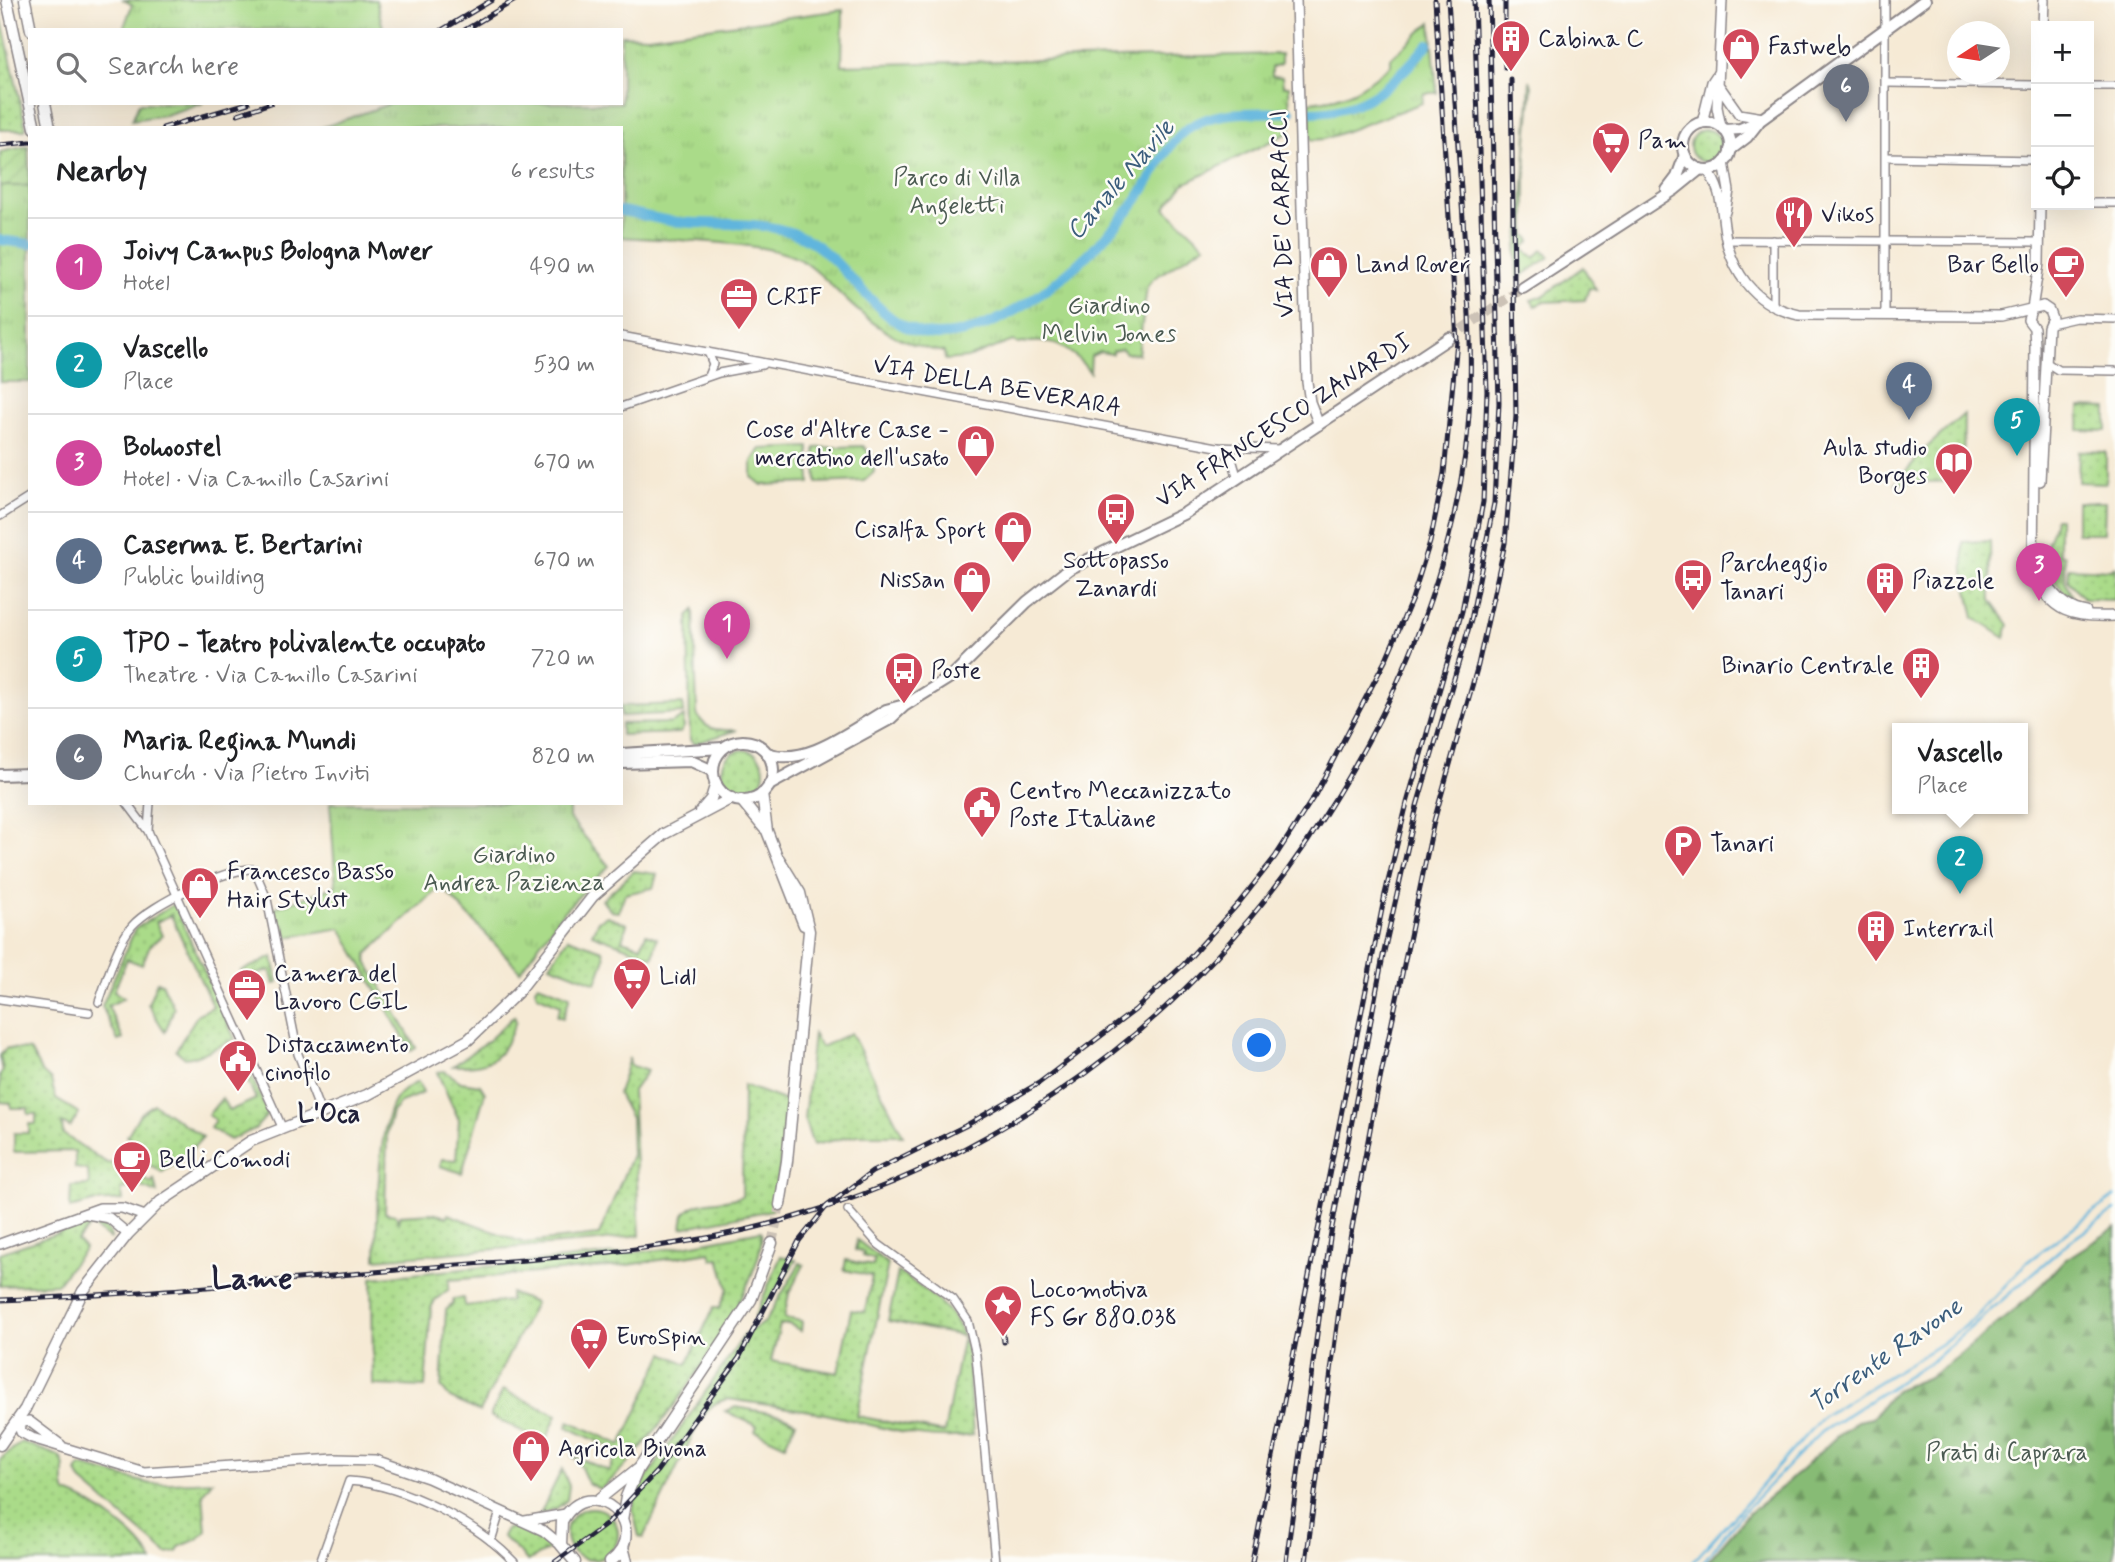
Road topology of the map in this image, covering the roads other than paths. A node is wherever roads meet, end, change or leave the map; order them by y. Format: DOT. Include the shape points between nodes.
graph roads {
  1 [pos="7,0"];
  2 [pos="25,0"];
  3 [pos="1296,0"];
  4 [pos="1722,0"];
  5 [pos="1885,0"];
  6 [pos="1925,0"];
  7 [pos="2044,0"];
  8 [pos="2043,21"];
  9 [pos="30,28"];
  10 [pos="1885,29"];
  11 [pos="1718,73"];
  12 [pos="1886,83"];
  13 [pos="2031,85"];
  14 [pos="2094,86"];
  15 [pos="2115,86"];
  16 [pos="1720,87"];
  17 [pos="28,96"];
  18 [pos="30,105"];
  19 [pos="45,105"];
  20 [pos="1761,120"];
  21 [pos="1702,123"];
  22 [pos="35,126"];
  23 [pos="50,126"];
  24 [pos="1723,129"];
  25 [pos="1730,150"];
  26 [pos="1685,155"];
  27 [pos="1886,157"];
  28 [pos="2031,160"];
  29 [pos="1724,162"];
  30 [pos="1703,169"];
  31 [pos="1663,195"];
  32 [pos="2094,203"];
  33 [pos="2115,204"];
  34 [pos="2040,210"];
  35 [pos="1723,221"];
  36 [pos="1885,239"];
  37 [pos="1726,240"];
  38 [pos="1773,240"];
  39 [pos="2039,242"];
  40 [pos="2039,263"];
  41 [pos="1523,288"];
  42 [pos="1773,307"];
  43 [pos="2032,309"];
  44 [pos="2047,309"];
  45 [pos="1885,315"];
  46 [pos="2001,316"];
  47 [pos="2076,318"];
  48 [pos="2115,319"];
  49 [pos="2049,325"];
  50 [pos="2032,326"];
  51 [pos="623,336"];
  52 [pos="1450,338"];
  53 [pos="708,352"];
  54 [pos="2047,363"];
  55 [pos="770,365"];
  56 [pos="2115,371"];
  57 [pos="708,377"];
  58 [pos="623,406"];
  59 [pos="1319,425"];
  60 [pos="1217,447"];
  61 [pos="1284,448"];
  62 [pos="1237,480"];
  63 [pos="28,498"];
  64 [pos="0,516"];
  65 [pos="2115,615"];
  66 [pos="904,706"];
  67 [pos="723,748"];
  68 [pos="767,753"];
  69 [pos="623,754"];
  70 [pos="623,763"];
  71 [pos="713,771"];
  72 [pos="28,774"];
  73 [pos="0,775"];
  74 [pos="716,783"];
  75 [pos="766,789"];
  76 [pos="737,799"];
  77 [pos="128,805"];
  78 [pos="150,805"];
  79 [pos="697,815"];
  80 [pos="148,831"];
  81 [pos="767,831"];
  82 [pos="177,897"];
  83 [pos="0,999"];
  84 [pos="99,1002"];
  85 [pos="89,1012"];
  86 [pos="321,1113"];
  87 [pos="282,1127"];
  88 [pos="780,1205"];
  89 [pos="848,1210"];
  90 [pos="85,1214"];
  91 [pos="145,1216"];
  92 [pos="128,1234"];
  93 [pos="772,1243"];
  94 [pos="0,1244"];
  95 [pos="18,1423"];
  96 [pos="0,1445"];
  97 [pos="638,1469"];
  98 [pos="597,1501"];
  99 [pos="500,1511"];
  100 [pos="566,1514"];
  101 [pos="519,1520"];
  102 [pos="622,1520"];
  103 [pos="491,1541"];
  104 [pos="623,1547"];
  105 [pos="563,1553"];
  106 [pos="320,1562"];
  107 [pos="514,1562"];
  108 [pos="575,1562"];
  109 [pos="610,1562"];
  110 [pos="627,1562"];
  111 [pos="995,1562"];
  1 -- 17 [label="main road"];
  2 -- 9 [label="main road"];
  3 -- 59 [label="street, VIA DE' CARRACCI" via="1307,382"];
  4 -- 11 [label="street"];
  5 -- 10 [label="street"];
  6 -- 10 [label="main road"];
  7 -- 8 [label="street"];
  10 -- 12 [label="street"];
  10 -- 20 [label="main road"];
  11 -- 16 [label="street"];
  11 -- 21 [label="street"];
  12 -- 13 [label="street"];
  12 -- 27 [label="street"];
  14 -- 15 [label="street"];
  16 -- 20 [label="street" via="1739,114"];
  16 -- 24 [label="street" via="1717,107"];
  18 -- 22 [label="main road"];
  19 -- 23 [label="main road"];
  20 -- 24 [label="main road" via="1740,129"];
  20 -- 25 [label="main road"];
  21 -- 24 [label="main road"];
  21 -- 26 [label="main road" via="1687,133"];
  24 -- 25 [label="main road"];
  25 -- 29 [label="main road"];
  26 -- 30 [label="main road"];
  26 -- 31 [label="main road" via="1677,177"];
  27 -- 28 [label="street"];
  27 -- 36 [label="street"];
  29 -- 30 [label="main road"];
  29 -- 35 [label="street" via="1729,191"];
  30 -- 31 [label="main road"];
  30 -- 35 [label="street" via="1718,186"];
  31 -- 41 [label="main road"];
  32 -- 33 [label="street"];
  34 -- 39 [label="street"];
  35 -- 37 [label="street"];
  36 -- 38 [label="street"];
  36 -- 39 [label="street"];
  36 -- 45 [label="street"];
  37 -- 38 [label="street"];
  37 -- 42 [label="street" via="1739,274"];
  38 -- 42 [label="street"];
  39 -- 40 [label="street"];
  40 -- 43 [label="street"];
  40 -- 44 [label="street"];
  42 -- 45 [label="street" via="1799,315"];
  43 -- 44 [label="street"];
  43 -- 46 [label="street"];
  43 -- 50 [label="street" via="2028,317"];
  44 -- 47 [label="street"];
  44 -- 49 [label="street"];
  45 -- 46 [label="street"];
  46 -- 50 [label="street"];
  47 -- 48 [label="street"];
  47 -- 49 [label="street"];
  49 -- 50 [label="street"];
  49 -- 54 [label="street"];
  50 -- 65 [label="street" via="2034,571 2043,590 2067,613 2081,618"];
  51 -- 53 [label="street, VIA DELLA BEVERARA"];
  52 -- 59 [label="main road, VIA FRANCESCO ZANARDI"];
  53 -- 55 [label="street, VIA DELLA BEVERARA"];
  53 -- 57 [label="street" via="713,364"];
  54 -- 56 [label="street" via="2058,370"];
  54 -- 65 [label="street" via="2039,570 2070,607"];
  55 -- 57 [label="street, VIA DELLA BEVERARA" via="736,368"];
  55 -- 60 [label="street, VIA DELLA BEVERARA"];
  57 -- 58 [label="street, VIA DELLA BEVERARA"];
  59 -- 61 [label="main road, VIA FRANCESCO ZANARDI"];
  60 -- 61 [label="street, VIA DELLA BEVERARA"];
  60 -- 62 [label="street" via="1232,460"];
  61 -- 62 [label="main road, VIA FRANCESCO ZANARDI"];
  62 -- 66 [label="main road, VIA FRANCESCO ZANARDI" via="1171,521 1069,569 1027,601 952,676"];
  63 -- 64 [label="street"];
  66 -- 68 [label="main road, VIA FRANCESCO ZANARDI" via="886,710 800,756 780,758"];
  66 -- 75 [label="main road, VIA FRANCESCO ZANARDI" via="869,732"];
  67 -- 68 [label="main road" via="747,741"];
  67 -- 69 [label="main road"];
  67 -- 71 [label="main road"];
  68 -- 75 [label="main road" via="772,767"];
  70 -- 71 [label="main road" via="691,761"];
  71 -- 74 [label="main road"];
  72 -- 73 [label="main road"];
  74 -- 76 [label="main road"];
  74 -- 79 [label="main road"];
  75 -- 76 [label="main road"];
  75 -- 81 [label="main road"];
  76 -- 79 [label="main road"];
  76 -- 81 [label="main road"];
  77 -- 80 [label="street"];
  78 -- 80 [label="street"];
  79 -- 86 [label="main road" via="660,837 593,896 524,986 479,1032 389,1084"];
  80 -- 82 [label="street"];
  81 -- 88 [label="main road" via="801,915 807,950"];
  82 -- 84 [label="street" via="130,928"];
  82 -- 86 [label="street" via="234,871 255,870 267,899 298,1054"];
  82 -- 87 [label="street"];
  83 -- 85 [label="street"];
  86 -- 87 [label="main road"];
  87 -- 91 [label="main road" via="216,1163"];
  89 -- 111 [label="street" via="878,1244 953,1299 968,1321 976,1354"];
  90 -- 91 [label="street" via="110,1207"];
  90 -- 92 [label="street" via="109,1218"];
  90 -- 94 [label="street"];
  91 -- 92 [label="main road"];
  92 -- 95 [label="main road" via="83,1291"];
  93 -- 97 [label="main road" via="751,1300"];
  95 -- 96 [label="main road"];
  95 -- 99 [label="street" via="29,1421 61,1445 144,1472 374,1460 428,1478"];
  97 -- 98 [label="main road"];
  97 -- 102 [label="main road"];
  98 -- 100 [label="main road" via="582,1502"];
  98 -- 102 [label="main road" via="610,1506"];
  99 -- 101 [label="street"];
  99 -- 103 [label="street"];
  100 -- 101 [label="street"];
  100 -- 105 [label="main road" via="560,1529"];
  101 -- 105 [label="street" via="552,1535"];
  102 -- 104 [label="main road"];
  103 -- 106 [label="street" via="397,1491 349,1481"];
  103 -- 107 [label="street"];
  104 -- 109 [label="main road"];
  104 -- 110 [label="main road"];
  105 -- 108 [label="main road"];
}
